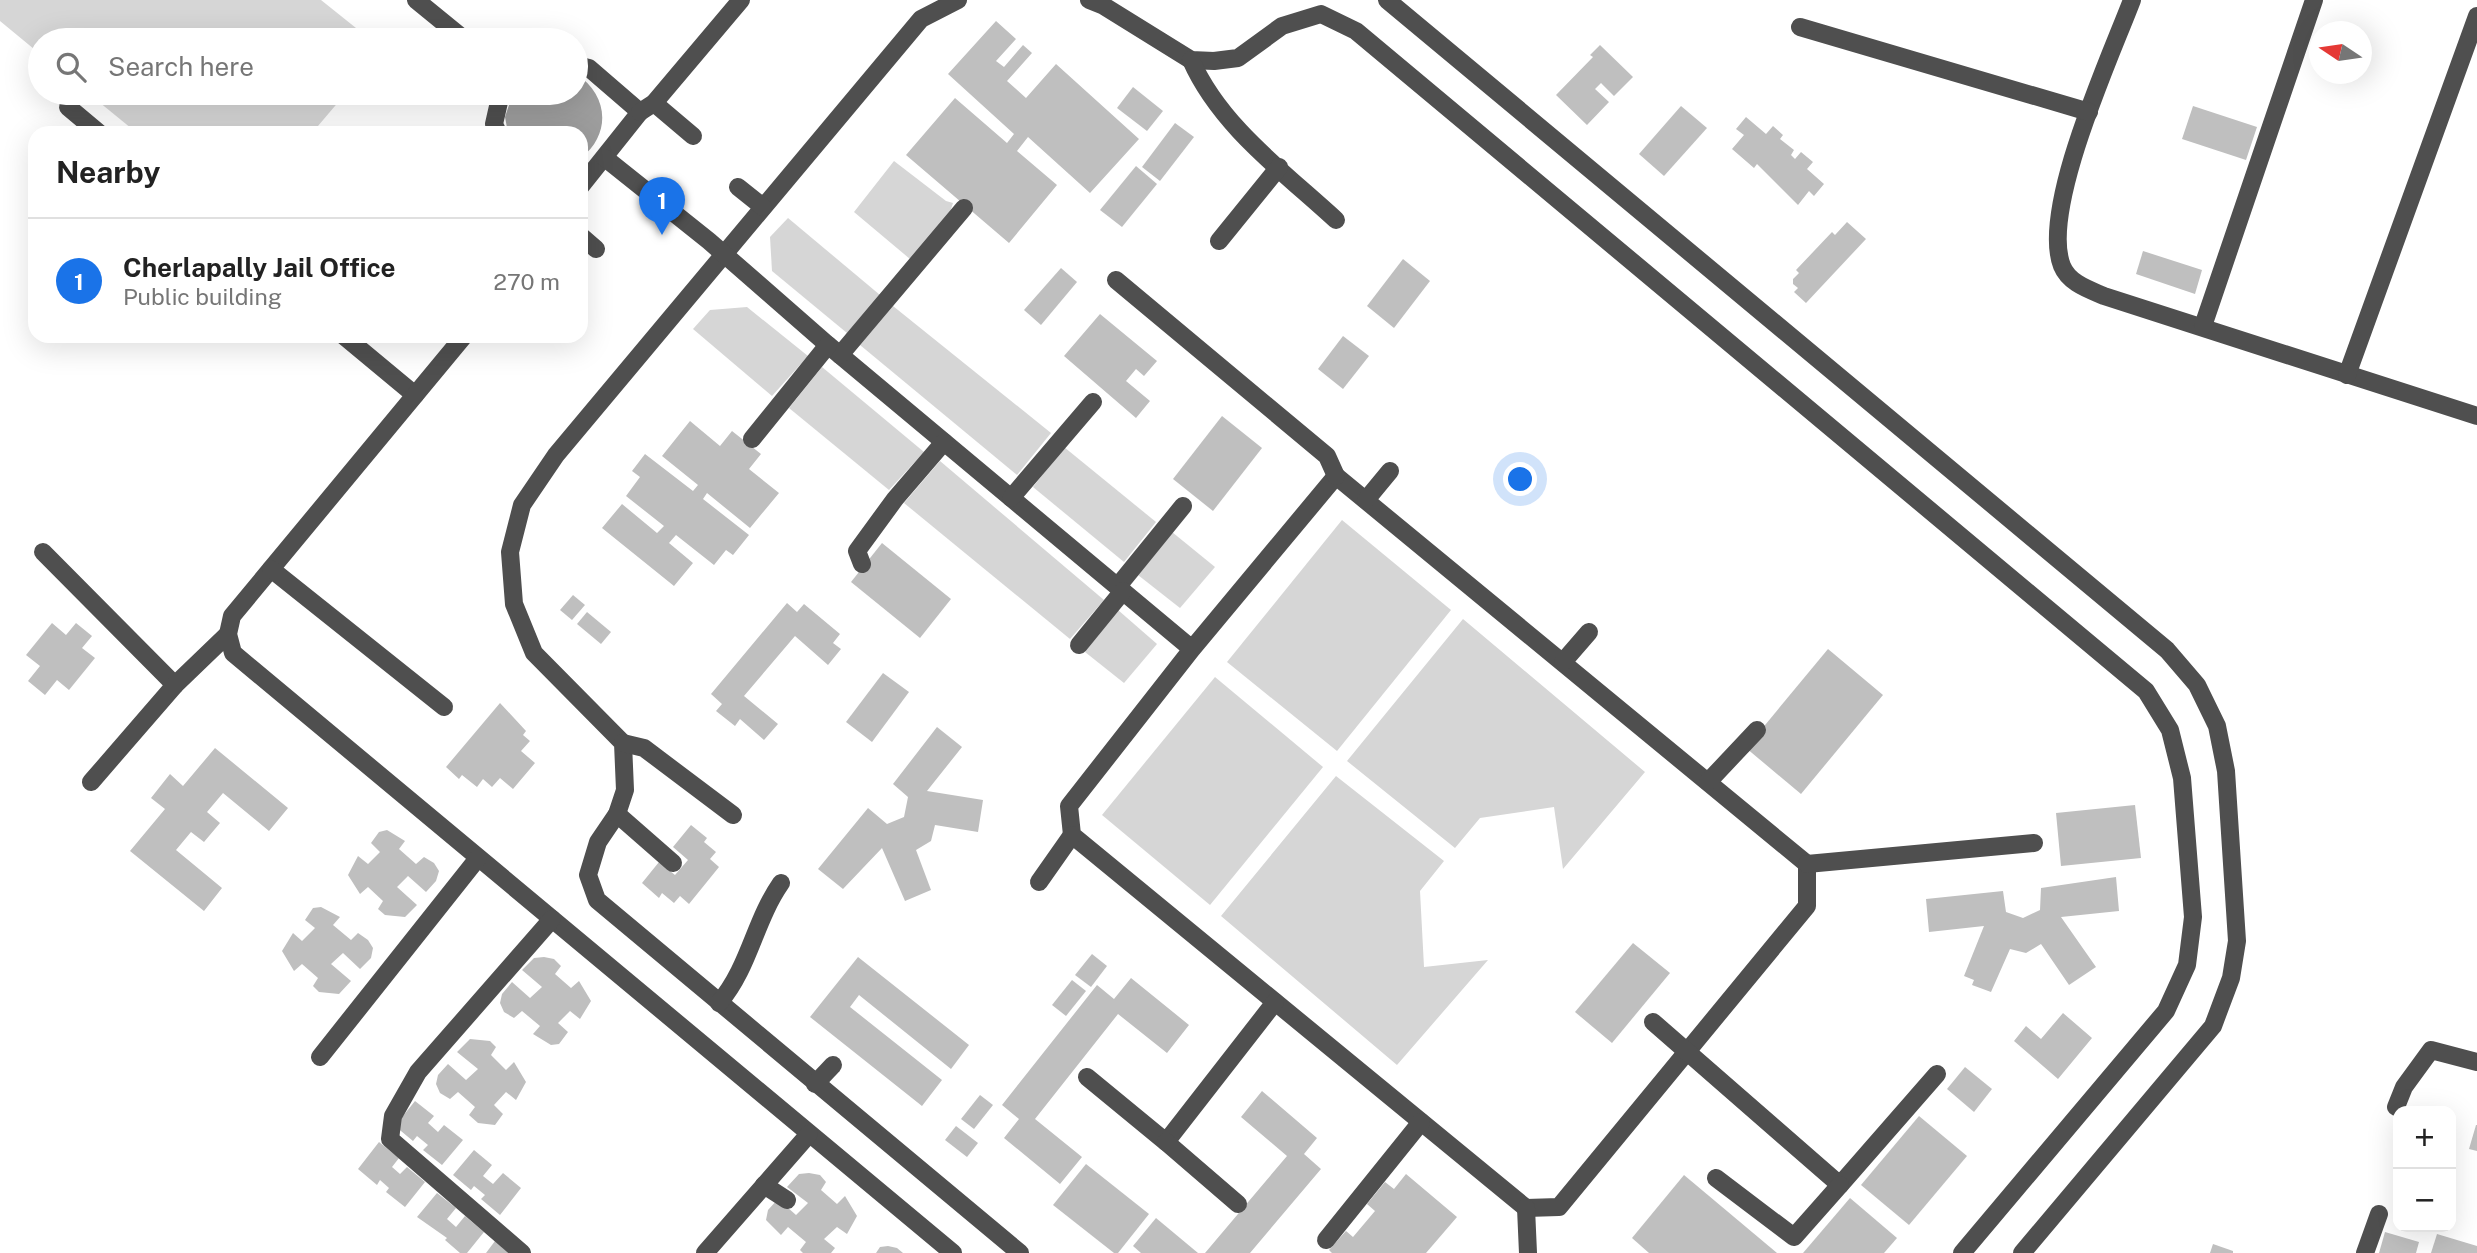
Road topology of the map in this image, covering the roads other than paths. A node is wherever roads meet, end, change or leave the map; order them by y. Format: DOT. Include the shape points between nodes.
graph roads {
  1 [pos="416,0"];
  2 [pos="741,0"];
  3 [pos="958,0"];
  4 [pos="1089,0"];
  5 [pos="1387,0"];
  6 [pos="2132,0"];
  7 [pos="2314,0"];
  8 [pos="2477,16"];
  9 [pos="1800,27"];
  10 [pos="450,28"];
  11 [pos="1191,60"];
  12 [pos="588,68"];
  13 [pos="498,105"];
  14 [pos="68,107"];
  15 [pos="647,108"];
  16 [pos="2089,111"];
  17 [pos="91,126"];
  18 [pos="495,126"];
  19 [pos="693,135"];
  20 [pos="605,158"];
  21 [pos="1279,167"];
  22 [pos="588,178"];
  23 [pos="738,187"];
  24 [pos="764,207"];
  25 [pos="964,208"];
  26 [pos="1336,220"];
  27 [pos="1219,241"];
  28 [pos="588,242"];
  29 [pos="596,249"];
  30 [pos="724,255"];
  31 [pos="1116,280"];
  32 [pos="2203,327"];
  33 [pos="352,343"];
  34 [pos="458,343"];
  35 [pos="834,350"];
  36 [pos="2347,375"];
  37 [pos="415,395"];
  38 [pos="1093,402"];
  39 [pos="2477,416"];
  40 [pos="752,439"];
  41 [pos="944,442"];
  42 [pos="1390,471"];
  43 [pos="1336,476"];
  44 [pos="1011,498"];
  45 [pos="1366,500"];
  46 [pos="1183,506"];
  47 [pos="43,551"];
  48 [pos="862,564"];
  49 [pos="271,569"];
  50 [pos="1120,589"];
  51 [pos="1589,632"];
  52 [pos="228,634"];
  53 [pos="1079,645"];
  54 [pos="1192,649"];
  55 [pos="1563,662"];
  56 [pos="176,685"];
  57 [pos="444,707"];
  58 [pos="1757,730"];
  59 [pos="622,743"];
  60 [pos="92,782"];
  61 [pos="1708,782"];
  62 [pos="617,814"];
  63 [pos="733,815"];
  64 [pos="1072,835"];
  65 [pos="2034,843"];
  66 [pos="478,858"];
  67 [pos="673,863"];
  68 [pos="1807,864"];
  69 [pos="1039,882"];
  70 [pos="781,883"];
  71 [pos="552,919"];
  72 [pos="1275,1002"];
  73 [pos="719,1003"];
  74 [pos="1653,1022"];
  75 [pos="1688,1051"];
  76 [pos="320,1057"];
  77 [pos="2477,1062"];
  78 [pos="833,1065"];
  79 [pos="1937,1074"];
  80 [pos="1087,1077"];
  81 [pos="815,1084"];
  82 [pos="2396,1106"];
  83 [pos="1421,1122"];
  84 [pos="808,1134"];
  85 [pos="1166,1142"];
  86 [pos="1716,1178"];
  87 [pos="764,1185"];
  88 [pos="1840,1185"];
  89 [pos="787,1200"];
  90 [pos="1238,1204"];
  91 [pos="1526,1208"];
  92 [pos="2379,1214"];
  93 [pos="1326,1240"];
  94 [pos="942,1250"];
  95 [pos="522,1253"];
  96 [pos="705,1253"];
  97 [pos="1020,1253"];
  98 [pos="1528,1253"];
  99 [pos="1962,1253"];
  100 [pos="2022,1253"];
  101 [pos="2365,1253"];
  1 -- 10 [label="street"];
  2 -- 15 [label="street"];
  3 -- 24 [label="street" via="921,19"];
  4 -- 11 [label="street"];
  5 -- 100 [label="street" via="2167,650 2197,685 2217,726 2226,771 2237,941 2231,978 2213,1026"];
  6 -- 16 [label="street"];
  7 -- 32 [label="street"];
  8 -- 36 [label="street"];
  9 -- 16 [label="street"];
  11 -- 21 [label="street" via="1218,108"];
  11 -- 99 [label="street" via="1238,58 1282,26 1321,14 1356,31 2146,691 2170,730 2182,778 2193,917 2187,965 2166,1011"];
  12 -- 15 [label="street"];
  13 -- 18 [label="street"];
  14 -- 17 [label="street"];
  15 -- 19 [label="street"];
  15 -- 20 [label="street"];
  16 -- 32 [label="street" via="2057,215 2062,267 2075,283 2104,296"];
  20 -- 22 [label="street"];
  20 -- 30 [label="street"];
  21 -- 26 [label="street"];
  21 -- 27 [label="street"];
  23 -- 24 [label="street"];
  24 -- 30 [label="street"];
  25 -- 35 [label="street"];
  28 -- 29 [label="street"];
  30 -- 35 [label="street"];
  30 -- 59 [label="street" via="556,455 522,505 510,552 514,604 534,653"];
  31 -- 43 [label="street" via="1327,456"];
  32 -- 36 [label="street"];
  33 -- 37 [label="street"];
  34 -- 37 [label="street"];
  35 -- 40 [label="street"];
  35 -- 41 [label="street"];
  36 -- 39 [label="street"];
  37 -- 49 [label="street"];
  38 -- 44 [label="street"];
  41 -- 44 [label="street"];
  41 -- 48 [label="street" via="857,551"];
  42 -- 45 [label="street"];
  43 -- 45 [label="street"];
  43 -- 54 [label="street"];
  44 -- 50 [label="street"];
  45 -- 55 [label="street"];
  46 -- 50 [label="street"];
  47 -- 56 [label="street"];
  49 -- 52 [label="street" via="232,616"];
  49 -- 57 [label="street"];
  50 -- 53 [label="street"];
  50 -- 54 [label="street"];
  51 -- 55 [label="street"];
  52 -- 56 [label="street"];
  52 -- 66 [label="street" via="233,653"];
  54 -- 64 [label="street" via="1069,806"];
  55 -- 61 [label="street"];
  56 -- 60 [label="street"];
  58 -- 61 [label="street"];
  59 -- 62 [label="street" via="625,790"];
  59 -- 63 [label="street" via="644,748"];
  61 -- 68 [label="street"];
  62 -- 67 [label="street"];
  62 -- 73 [label="street" via="598,842 588,875 597,900"];
  64 -- 69 [label="street"];
  64 -- 72 [label="street"];
  65 -- 68 [label="street"];
  66 -- 71 [label="street"];
  66 -- 76 [label="street"];
  68 -- 75 [label="street" via="1807,906"];
  70 -- 73 [label="street" via="769,901 737,982"];
  71 -- 84 [label="street"];
  71 -- 95 [label="street" via="418,1072 393,1116 390,1139"];
  72 -- 83 [label="street"];
  72 -- 85 [label="street"];
  73 -- 81 [label="street"];
  74 -- 75 [label="street"];
  75 -- 88 [label="street"];
  75 -- 91 [label="street" via="1559,1207"];
  77 -- 82 [label="street" via="2431,1050 2404,1087"];
  78 -- 81 [label="street"];
  79 -- 88 [label="street"];
  80 -- 85 [label="street"];
  81 -- 97 [label="street"];
  83 -- 91 [label="street"];
  83 -- 93 [label="street"];
  84 -- 87 [label="street"];
  84 -- 94 [label="street"];
  85 -- 90 [label="street"];
  86 -- 88 [label="street" via="1794,1237"];
  87 -- 89 [label="street"];
  87 -- 96 [label="street"];
  91 -- 98 [label="street"];
  92 -- 101 [label="street"];
}
